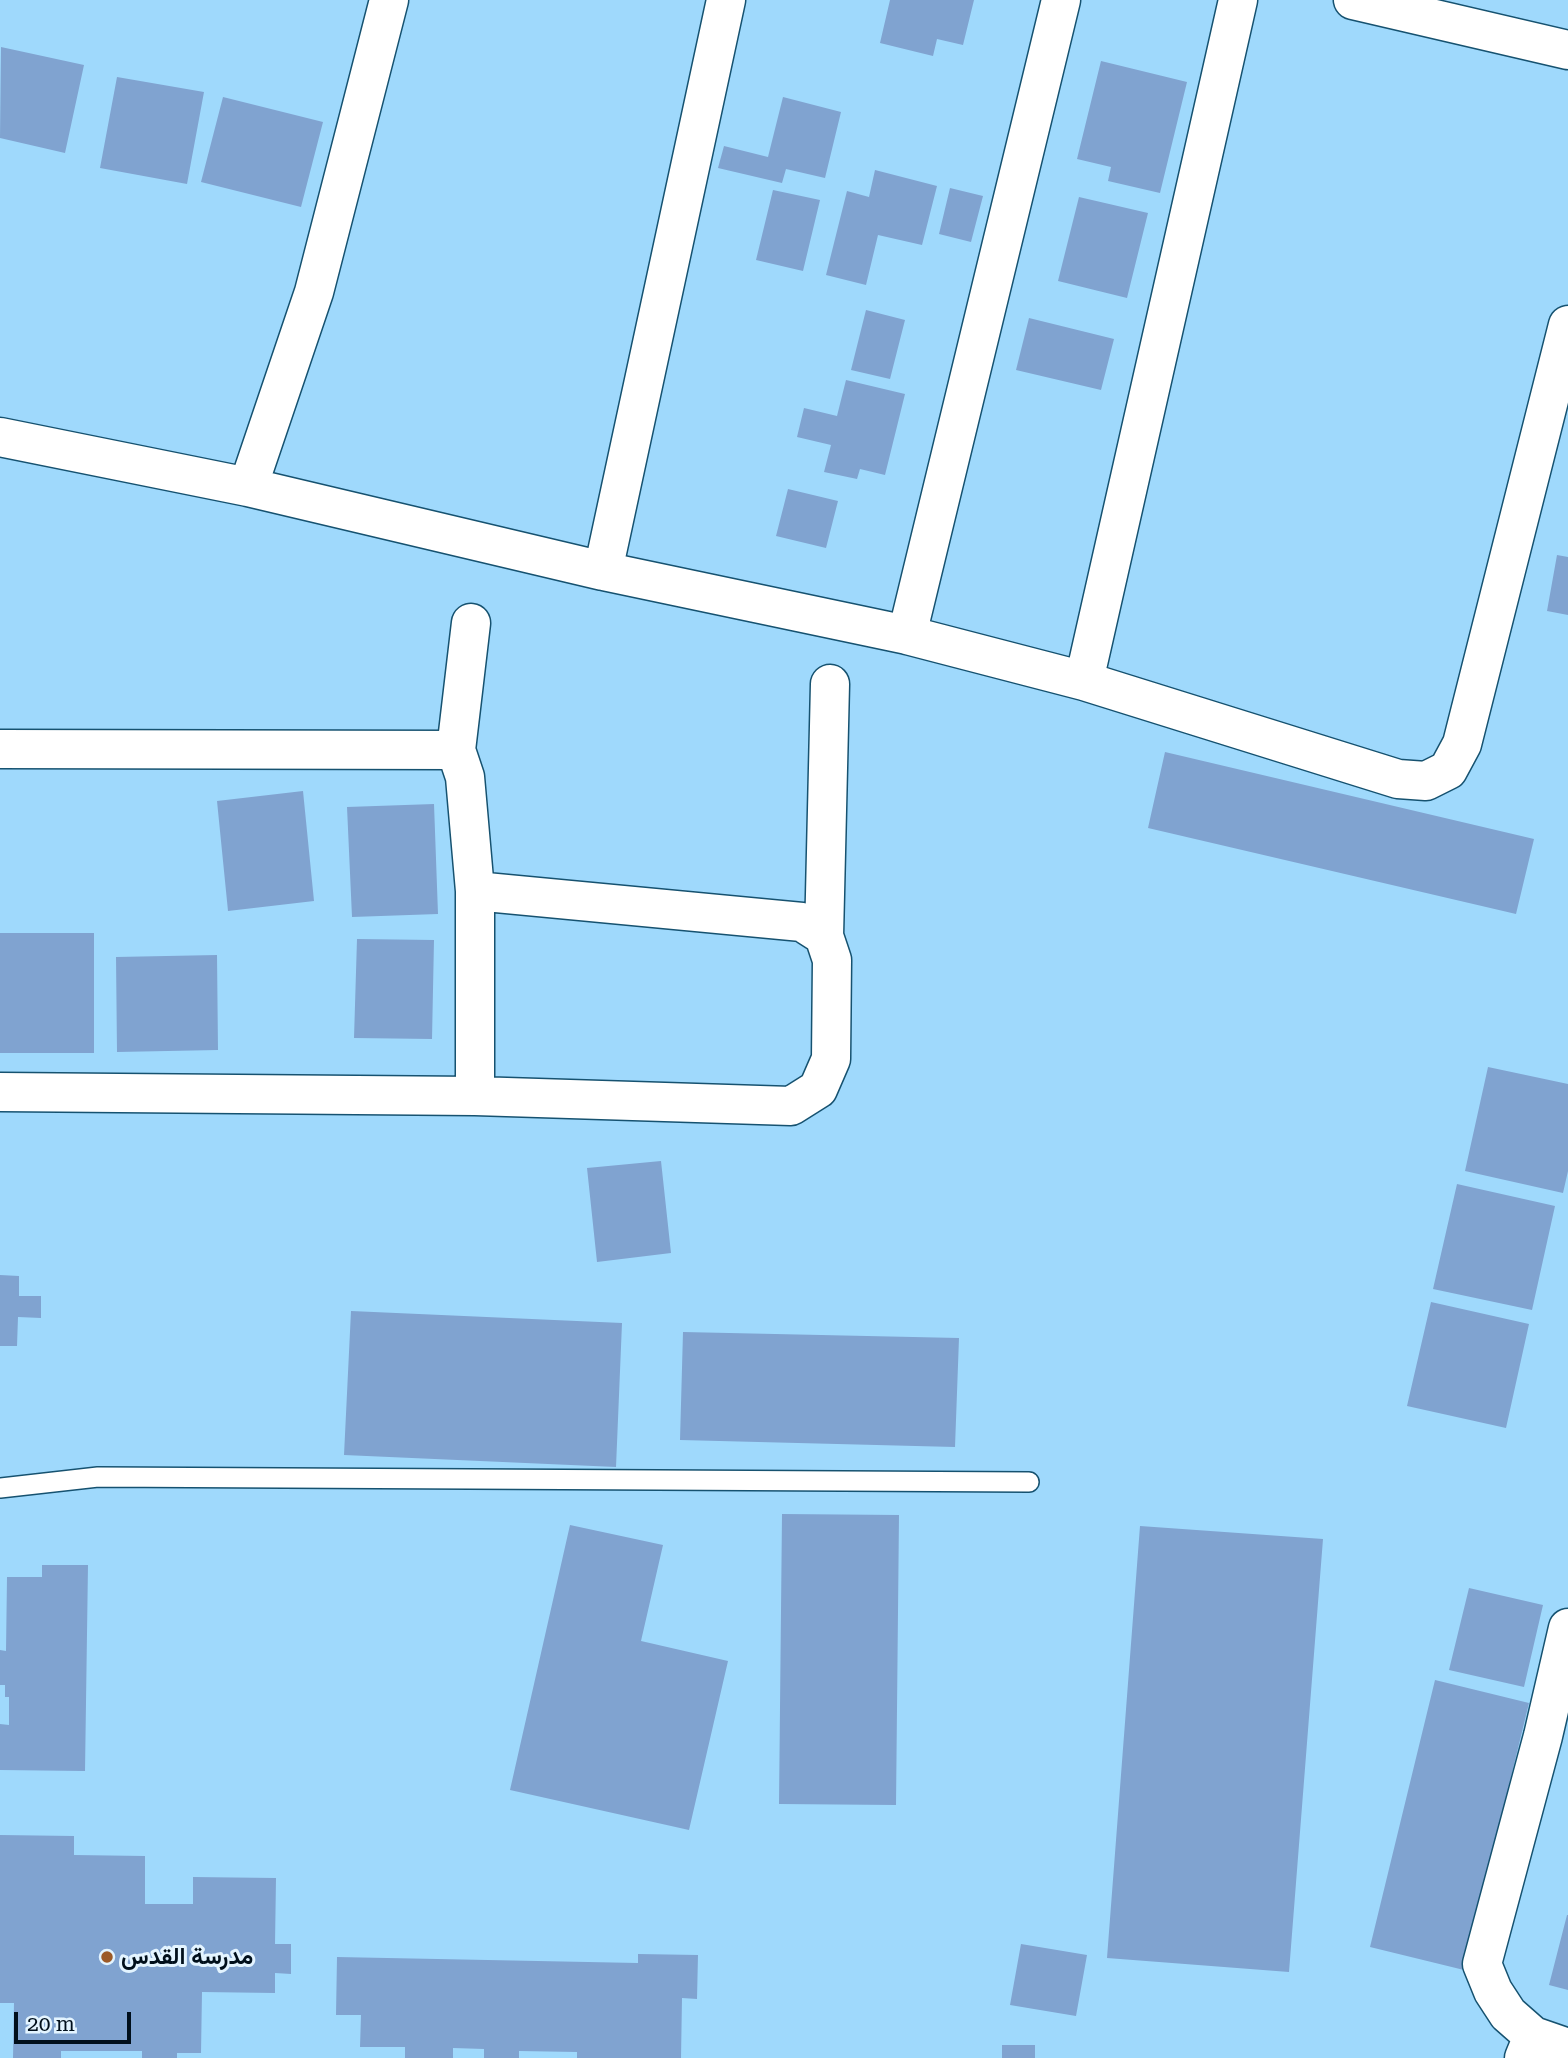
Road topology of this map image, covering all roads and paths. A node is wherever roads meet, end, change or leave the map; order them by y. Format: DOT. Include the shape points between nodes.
graph roads {
  1 [pos="389,0"];
  2 [pos="726,0"];
  3 [pos="1061,0"];
  4 [pos="1238,0"];
  5 [pos="1353,0"];
  6 [pos="1568,49"];
  7 [pos="1568,326"];
  8 [pos="0,437"];
  9 [pos="248,487"];
  10 [pos="603,571"];
  11 [pos="471,623"];
  12 [pos="907,635"];
  13 [pos="1084,681"];
  14 [pos="830,684"];
  15 [pos="0,749"];
  16 [pos="456,750"];
  17 [pos="475,891"];
  18 [pos="824,936"];
  19 [pos="0,1092"];
  20 [pos="475,1096"];
  21 [pos="1029,1482"];
  22 [pos="0,1488"];
  23 [pos="1568,1628"];
  24 [pos="1529,2047"];
  25 [pos="1568,2048"];
  1 -- 9 [label="street" via="314,292"];
  2 -- 10 [label="street"];
  3 -- 12 [label="street"];
  4 -- 13 [label="street"];
  5 -- 6 [label="street"];
  7 -- 13 [label="street" via="1462,744 1448,770 1426,781 1398,779"];
  8 -- 9 [label="street"];
  9 -- 10 [label="street"];
  10 -- 12 [label="street"];
  11 -- 16 [label="street"];
  12 -- 13 [label="street"];
  14 -- 18 [label="street"];
  15 -- 16 [label="street"];
  16 -- 17 [label="street" via="465,777"];
  17 -- 18 [label="street" via="802,922"];
  17 -- 20 [label="street"];
  18 -- 20 [label="street" via="832,960 831,1059 818,1089 791,1106"];
  19 -- 20 [label="street"];
  21 -- 22 [label="lane" via="98,1477"];
  23 -- 24 [label="street" via="1482,1964 1493,1991"];
  24 -- 25 [label="street"];
}
